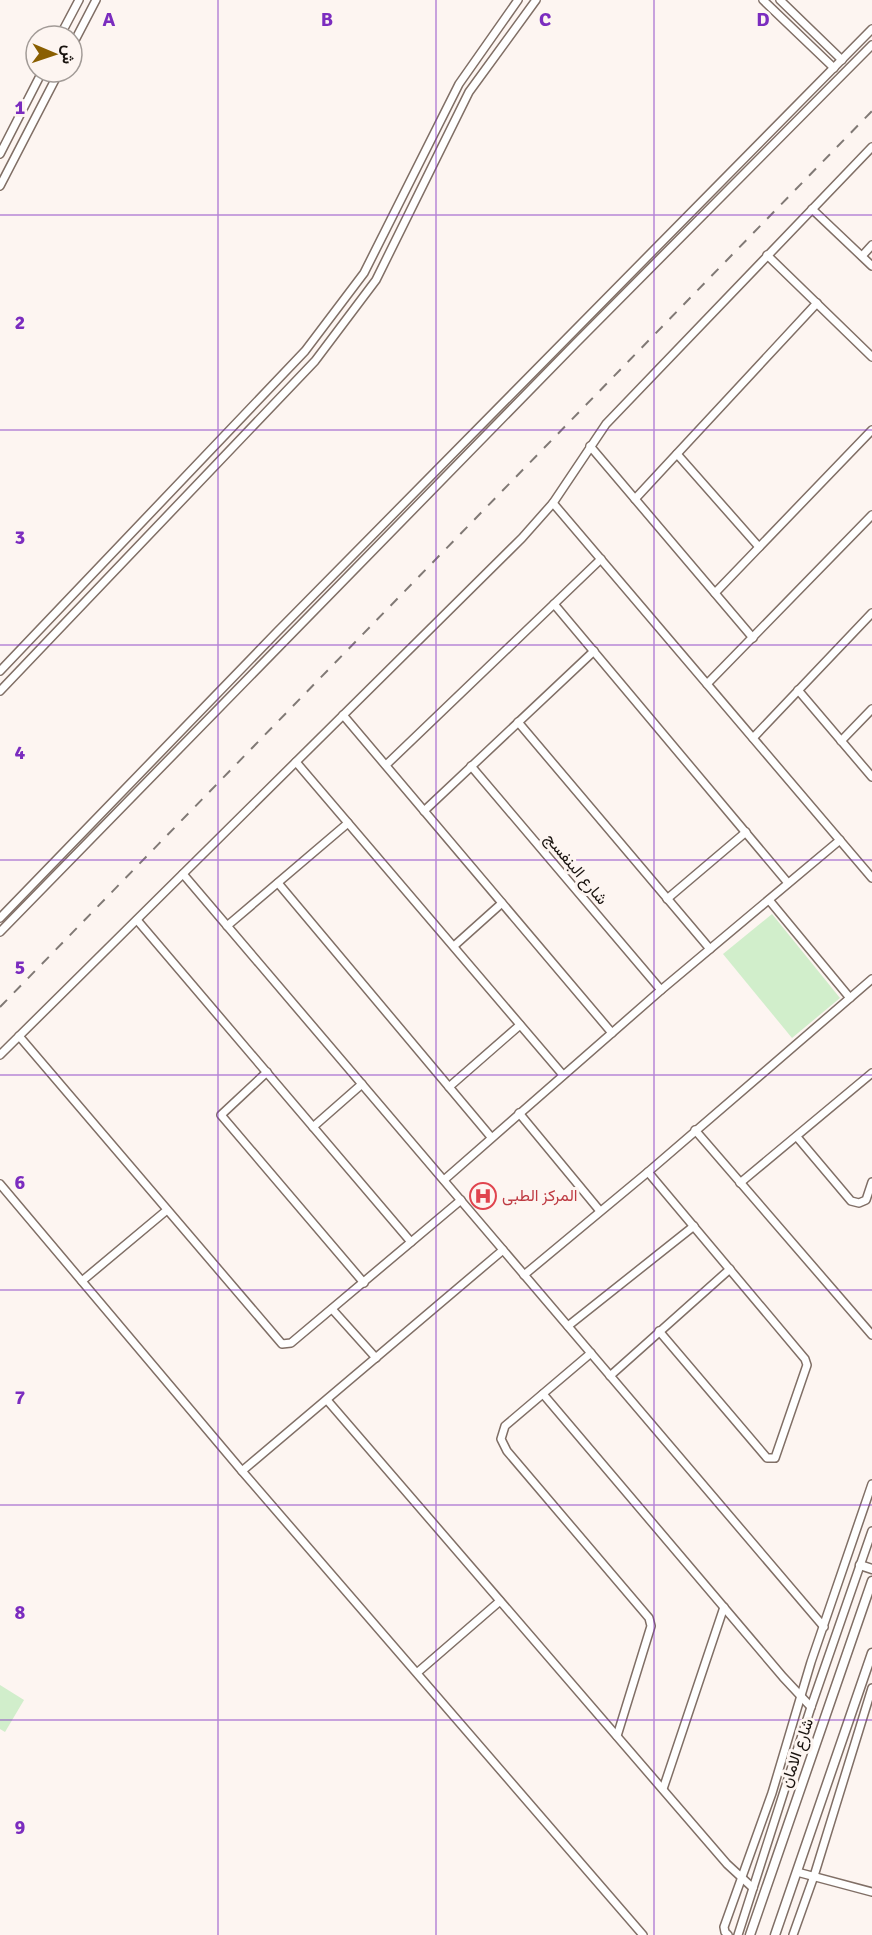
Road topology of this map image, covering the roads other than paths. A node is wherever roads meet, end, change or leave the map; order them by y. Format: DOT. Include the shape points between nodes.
graph roads {
  1 [pos="79,0"];
  2 [pos="96,0"];
  3 [pos="518,0"];
  4 [pos="536,0"];
  5 [pos="763,0"];
  6 [pos="780,0"];
  7 [pos="66,24"];
  8 [pos="83,24"];
  9 [pos="872,29"];
  10 [pos="872,45"];
  11 [pos="848,54"];
  12 [pos="842,60"];
  13 [pos="856,62"];
  14 [pos="834,68"];
  15 [pos="36,84"];
  16 [pos="53,84"];
  17 [pos="872,147"];
  18 [pos="0,154"];
  19 [pos="0,186"];
  20 [pos="812,209"];
  21 [pos="872,245"];
  22 [pos="767,255"];
  23 [pos="862,256"];
  24 [pos="872,266"];
  25 [pos="817,303"];
  26 [pos="317,335"];
  27 [pos="328,344"];
  28 [pos="872,357"];
  29 [pos="872,430"];
  30 [pos="590,446"];
  31 [pos="677,454"];
  32 [pos="635,499"];
  33 [pos="553,503"];
  34 [pos="872,515"];
  35 [pos="759,547"];
  36 [pos="601,559"];
  37 [pos="715,593"];
  38 [pos="554,604"];
  39 [pos="872,613"];
  40 [pos="753,638"];
  41 [pos="594,651"];
  42 [pos="0,671"];
  43 [pos="707,684"];
  44 [pos="798,690"];
  45 [pos="0,691"];
  46 [pos="872,709"];
  47 [pos="343,715"];
  48 [pos="518,722"];
  49 [pos="753,738"];
  50 [pos="841,741"];
  51 [pos="296,762"];
  52 [pos="386,765"];
  53 [pos="471,766"];
  54 [pos="872,777"];
  55 [pos="424,811"];
  56 [pos="348,823"];
  57 [pos="746,832"];
  58 [pos="840,840"];
  59 [pos="183,874"];
  60 [pos="872,878"];
  61 [pos="278,883"];
  62 [pos="789,883"];
  63 [pos="668,899"];
  64 [pos="769,900"];
  65 [pos="502,903"];
  66 [pos="0,918"];
  67 [pos="137,920"];
  68 [pos="227,926"];
  69 [pos="0,932"];
  70 [pos="454,946"];
  71 [pos="710,949"];
  72 [pos="872,979"];
  73 [pos="661,990"];
  74 [pos="850,998"];
  75 [pos="520,1025"];
  76 [pos="612,1033"];
  77 [pos="19,1036"];
  78 [pos="0,1055"];
  79 [pos="267,1072"];
  80 [pos="872,1073"];
  81 [pos="563,1075"];
  82 [pos="362,1084"];
  83 [pos="449,1087"];
  84 [pos="519,1113"];
  85 [pos="313,1127"];
  86 [pos="695,1130"];
  87 [pos="491,1137"];
  88 [pos="797,1137"];
  89 [pos="648,1172"];
  90 [pos="444,1180"];
  91 [pos="872,1182"];
  92 [pos="740,1183"];
  93 [pos="0,1184"];
  94 [pos="461,1200"];
  95 [pos="167,1210"];
  96 [pos="600,1211"];
  97 [pos="694,1226"];
  98 [pos="411,1242"];
  99 [pos="503,1250"];
  100 [pos="730,1269"];
  101 [pos="524,1275"];
  102 [pos="82,1281"];
  103 [pos="364,1283"];
  104 [pos="332,1309"];
  105 [pos="568,1326"];
  106 [pos="659,1331"];
  107 [pos="872,1335"];
  108 [pos="591,1353"];
  109 [pos="376,1358"];
  110 [pos="610,1376"];
  111 [pos="543,1394"];
  112 [pos="327,1400"];
  113 [pos="242,1471"];
  114 [pos="872,1484"];
  115 [pos="872,1531"];
  116 [pos="860,1564"];
  117 [pos="872,1569"];
  118 [pos="872,1581"];
  119 [pos="500,1601"];
  120 [pos="724,1607"];
  121 [pos="824,1627"];
  122 [pos="872,1653"];
  123 [pos="418,1672"];
  124 [pos="872,1688"];
  125 [pos="802,1697"];
  126 [pos="812,1707"];
  127 [pos="617,1736"];
  128 [pos="663,1789"];
  129 [pos="797,1872"];
  130 [pos="814,1876"];
  131 [pos="742,1879"];
  132 [pos="753,1888"];
  133 [pos="872,1892"];
  134 [pos="744,1915"];
  135 [pos="755,1920"];
  136 [pos="643,1935"];
  137 [pos="728,1935"];
  138 [pos="738,1935"];
  139 [pos="750,1935"];
  140 [pos="775,1935"];
  141 [pos="793,1935"];
  1 -- 7 [label="street"];
  2 -- 8 [label="street"];
  3 -- 26 [label="street" via="453,94 364,273"];
  4 -- 27 [label="street" via="469,92 382,269"];
  5 -- 14 [label="street"];
  6 -- 12 [label="street"];
  9 -- 11 [label="street"];
  10 -- 13 [label="street"];
  11 -- 12 [label="street"];
  11 -- 13 [label="street"];
  12 -- 14 [label="street"];
  13 -- 69 [label="street"];
  14 -- 66 [label="street"];
  15 -- 18 [label="street"];
  16 -- 19 [label="street"];
  17 -- 20 [label="street"];
  20 -- 22 [label="street"];
  20 -- 23 [label="street"];
  21 -- 23 [label="street"];
  22 -- 25 [label="street"];
  22 -- 30 [label="street" via="606,424"];
  23 -- 24 [label="street"];
  25 -- 28 [label="street"];
  25 -- 31 [label="street"];
  26 -- 27 [label="street"];
  26 -- 42 [label="street" via="281,378"];
  27 -- 45 [label="street"];
  29 -- 35 [label="street"];
  30 -- 32 [label="street"];
  30 -- 33 [label="street"];
  31 -- 32 [label="street"];
  31 -- 35 [label="street"];
  32 -- 37 [label="street"];
  33 -- 36 [label="street"];
  33 -- 47 [label="street"];
  34 -- 40 [label="street"];
  35 -- 37 [label="street"];
  36 -- 38 [label="street"];
  36 -- 43 [label="street"];
  37 -- 40 [label="street"];
  38 -- 41 [label="street"];
  38 -- 52 [label="street"];
  39 -- 44 [label="street"];
  40 -- 43 [label="street"];
  41 -- 48 [label="street"];
  41 -- 57 [label="street"];
  43 -- 49 [label="street"];
  44 -- 49 [label="street"];
  44 -- 50 [label="street"];
  46 -- 50 [label="street"];
  47 -- 51 [label="street"];
  47 -- 52 [label="street"];
  48 -- 53 [label="street"];
  48 -- 63 [label="street"];
  49 -- 58 [label="street"];
  50 -- 54 [label="street"];
  51 -- 56 [label="street"];
  51 -- 59 [label="street"];
  52 -- 55 [label="street"];
  53 -- 55 [label="street"];
  53 -- 73 [label="street, شارع البنفسج"];
  55 -- 65 [label="street"];
  56 -- 61 [label="street"];
  56 -- 70 [label="street"];
  57 -- 62 [label="street"];
  57 -- 63 [label="street"];
  58 -- 60 [label="street"];
  58 -- 62 [label="street"];
  59 -- 67 [label="street"];
  59 -- 68 [label="street"];
  61 -- 68 [label="street"];
  61 -- 83 [label="street"];
  62 -- 64 [label="street"];
  63 -- 71 [label="street"];
  64 -- 71 [label="street"];
  64 -- 74 [label="street"];
  65 -- 70 [label="street"];
  65 -- 76 [label="street"];
  67 -- 77 [label="street"];
  67 -- 79 [label="street"];
  68 -- 82 [label="street"];
  70 -- 75 [label="street"];
  71 -- 73 [label="street"];
  72 -- 74 [label="street"];
  73 -- 76 [label="street"];
  74 -- 86 [label="street"];
  75 -- 81 [label="street"];
  75 -- 83 [label="street"];
  76 -- 81 [label="street"];
  77 -- 78 [label="street"];
  77 -- 95 [label="street"];
  79 -- 85 [label="street"];
  79 -- 103 [label="street" via="221,1115"];
  80 -- 88 [label="street"];
  81 -- 84 [label="street"];
  82 -- 85 [label="street"];
  82 -- 90 [label="street"];
  83 -- 87 [label="street"];
  84 -- 87 [label="street"];
  84 -- 96 [label="street"];
  85 -- 98 [label="street"];
  86 -- 89 [label="street"];
  86 -- 92 [label="street"];
  87 -- 90 [label="street"];
  88 -- 91 [label="street" via="851,1201 866,1200"];
  88 -- 92 [label="street"];
  89 -- 96 [label="street"];
  89 -- 97 [label="street"];
  90 -- 94 [label="street"];
  92 -- 107 [label="street"];
  93 -- 102 [label="street"];
  94 -- 98 [label="street"];
  94 -- 99 [label="street"];
  95 -- 102 [label="street"];
  95 -- 104 [label="street" via="282,1344 291,1343"];
  96 -- 101 [label="street"];
  97 -- 100 [label="street"];
  97 -- 105 [label="street"];
  98 -- 103 [label="street"];
  99 -- 101 [label="street"];
  99 -- 109 [label="street"];
  100 -- 106 [label="street"];
  100 -- 106 [label="street" via="807,1365 775,1458 767,1458"];
  101 -- 105 [label="street"];
  102 -- 113 [label="street"];
  103 -- 104 [label="street"];
  104 -- 109 [label="street"];
  105 -- 108 [label="street"];
  106 -- 110 [label="street"];
  108 -- 110 [label="street"];
  108 -- 111 [label="street"];
  109 -- 112 [label="street"];
  110 -- 121 [label="street"];
  111 -- 120 [label="street"];
  111 -- 127 [label="street" via="505,1426 501,1435 503,1445 651,1622"];
  112 -- 113 [label="street"];
  112 -- 119 [label="street"];
  113 -- 123 [label="street"];
  114 -- 121 [label="street"];
  115 -- 116 [label="street"];
  116 -- 117 [label="street"];
  116 -- 126 [label="street"];
  118 -- 135 [label="street, شارع الامان"];
  119 -- 123 [label="street"];
  119 -- 127 [label="street"];
  120 -- 125 [label="street"];
  120 -- 128 [label="street"];
  121 -- 125 [label="street"];
  122 -- 129 [label="street"];
  123 -- 136 [label="street"];
  124 -- 130 [label="street"];
  125 -- 126 [label="street"];
  125 -- 131 [label="street"];
  126 -- 132 [label="street"];
  127 -- 128 [label="street"];
  128 -- 131 [label="street"];
  129 -- 130 [label="street"];
  129 -- 140 [label="street"];
  130 -- 133 [label="street"];
  130 -- 141 [label="street"];
  131 -- 132 [label="street"];
  131 -- 137 [label="street" via="724,1927"];
  132 -- 134 [label="street"];
  134 -- 135 [label="street"];
  134 -- 138 [label="street"];
  135 -- 139 [label="street, شارع الامان"];
}
